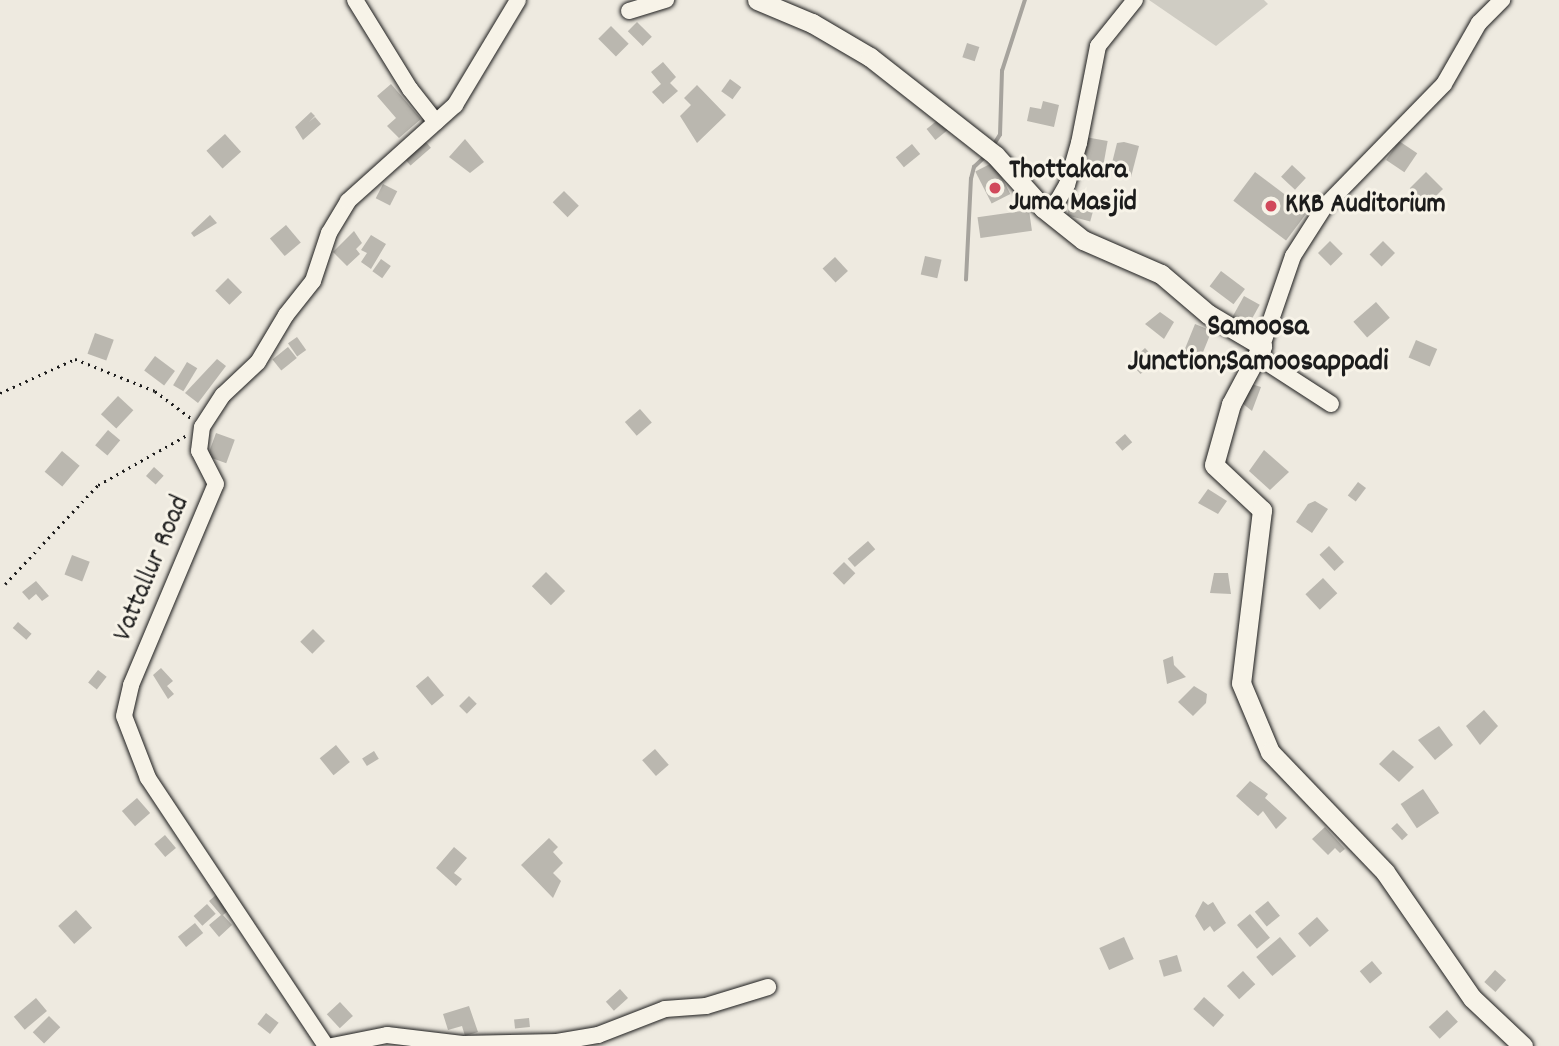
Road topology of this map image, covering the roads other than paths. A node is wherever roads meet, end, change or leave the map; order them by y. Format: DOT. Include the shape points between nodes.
graph roads {
  1 [pos="355,0"];
  2 [pos="518,0"];
  3 [pos="666,0"];
  4 [pos="757,0"];
  5 [pos="1135,0"];
  6 [pos="1502,0"];
  7 [pos="629,10"];
  8 [pos="436,122"];
  9 [pos="1050,214"];
  10 [pos="1262,346"];
  11 [pos="1331,404"];
  12 [pos="768,988"];
  13 [pos="326,1046"];
  14 [pos="332,1046"];
  15 [pos="1523,1046"];
  1 -- 8 [label="street"];
  2 -- 8 [label="street" via="487,44 460,96"];
  3 -- 7 [label="street"];
  4 -- 9 [label="main road" via="812,23 870,57 990,151"];
  5 -- 9 [label="street" via="1098,46 1080,143 1067,185"];
  6 -- 10 [label="street" via="1479,23 1444,84 1325,205 1293,256"];
  8 -- 13 [label="street, Vattallur Road" via="348,201 329,233 313,281 286,314 258,362 223,395 202,427 199,451 216,484 131,685 124,716 148,778"];
  9 -- 10 [label="main road" via="1083,240 1161,274 1208,314"];
  10 -- 11 [label="street" via="1263,360"];
  10 -- 15 [label="main road" via="1230,404 1214,465 1262,510 1241,683 1270,752 1385,872 1472,998"];
  12 -- 14 [label="street" via="706,1006 666,1009 598,1035 557,1042 462,1044 387,1035"];
}
